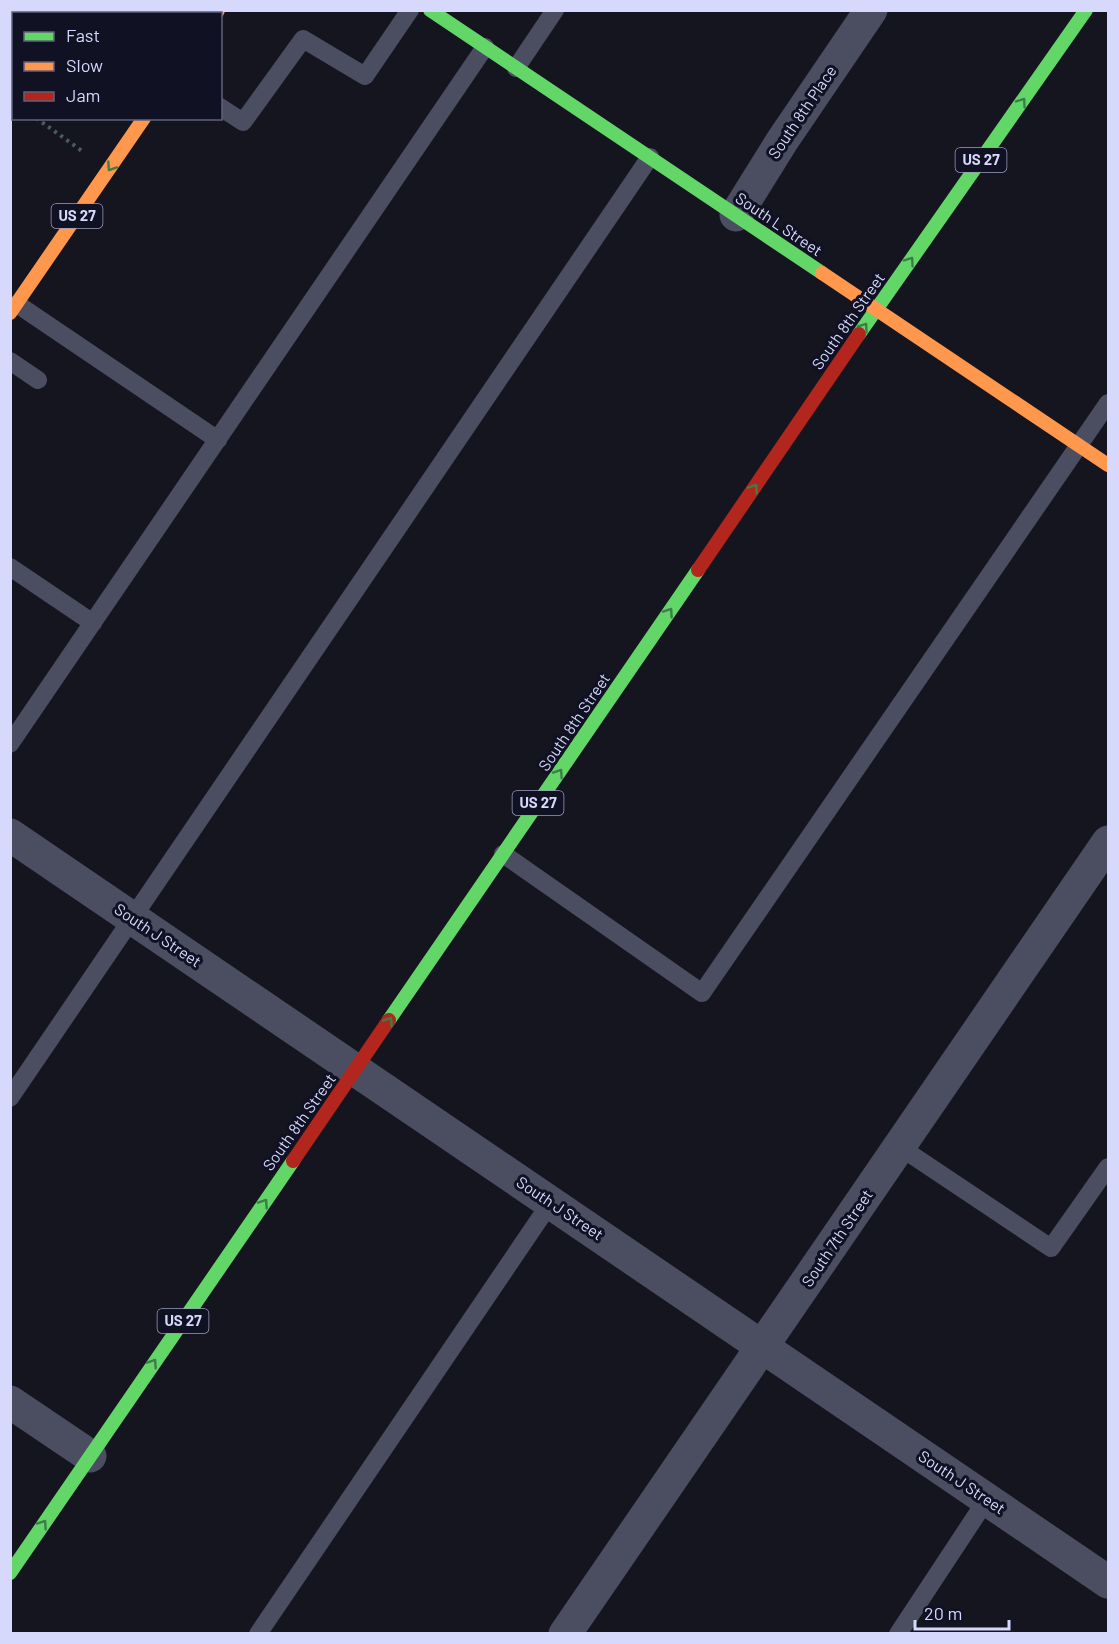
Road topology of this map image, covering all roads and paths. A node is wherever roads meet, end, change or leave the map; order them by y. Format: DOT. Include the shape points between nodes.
graph roads {
  1 [pos="410,10"];
  2 [pos="430,10"];
  3 [pos="555,10"];
  4 [pos="871,10"];
  5 [pos="1086,10"];
  6 [pos="485,47"];
  7 [pos="516,68"];
  8 [pos="222,108"];
  9 [pos="39,120"];
  10 [pos="143,120"];
  11 [pos="650,157"];
  12 [pos="108,170"];
  13 [pos="736,214"];
  14 [pos="14,309"];
  15 [pos="876,309"];
  16 [pos="10,361"];
  17 [pos="38,380"];
  18 [pos="1108,403"];
  19 [pos="218,440"];
  20 [pos="1079,445"];
  21 [pos="1108,465"];
  22 [pos="10,567"];
  23 [pos="93,623"];
  24 [pos="10,744"];
  25 [pos="10,835"];
  26 [pos="1108,842"];
  27 [pos="503,854"];
  28 [pos="134,918"];
  29 [pos="356,1069"];
  30 [pos="10,1098"];
  31 [pos="900,1147"];
  32 [pos="1108,1167"];
  33 [pos="551,1202"];
  34 [pos="763,1346"];
  35 [pos="10,1402"];
  36 [pos="90,1456"];
  37 [pos="987,1499"];
  38 [pos="10,1573"];
  39 [pos="1108,1582"];
  40 [pos="258,1634"];
  41 [pos="565,1634"];
  42 [pos="898,1634"];
  1 -- 8 [label="lane" via="365,76 303,39 243,122"];
  2 -- 6 [label="main road, South L Street"];
  3 -- 7 [label="lane"];
  4 -- 13 [label="street, South 8th Place"];
  15 -- 5 [label="main road, South 8th Street / US 27, one-way"];
  6 -- 7 [label="main road, South L Street"];
  6 -- 19 [label="lane"];
  7 -- 11 [label="main road, South L Street"];
  9 -- 12 [label="path"];
  10 -- 12 [label="main road, US 27, one-way"];
  11 -- 13 [label="main road, South L Street"];
  11 -- 28 [label="lane"];
  12 -- 14 [label="main road, US 27"];
  13 -- 15 [label="main road, South L Street"];
  14 -- 19 [label="lane"];
  15 -- 20 [label="main road, South L Street"];
  27 -- 15 [label="main road, South 8th Street / US 27, one-way"];
  16 -- 17 [label="lane"];
  18 -- 20 [label="lane"];
  19 -- 23 [label="lane"];
  20 -- 21 [label="main road, South L Street"];
  20 -- 27 [label="lane" via="702,993"];
  22 -- 23 [label="lane"];
  23 -- 24 [label="lane"];
  25 -- 28 [label="street, South J Street"];
  26 -- 31 [label="street, South 7th Street"];
  29 -- 27 [label="main road, South 8th Street / US 27, one-way"];
  28 -- 29 [label="street, South J Street"];
  28 -- 30 [label="lane"];
  29 -- 33 [label="street, South J Street"];
  36 -- 29 [label="main road, South 8th Street / US 27, one-way"];
  31 -- 32 [label="lane" via="1051,1248"];
  31 -- 34 [label="street, South 7th Street"];
  33 -- 34 [label="street, South J Street"];
  33 -- 40 [label="lane"];
  34 -- 37 [label="street, South J Street"];
  34 -- 41 [label="street, South 7th Street"];
  35 -- 36 [label="street"];
  38 -- 36 [label="main road, South 8th Street / US 27, one-way"];
  37 -- 39 [label="street, South J Street"];
  37 -- 42 [label="lane"];
}
